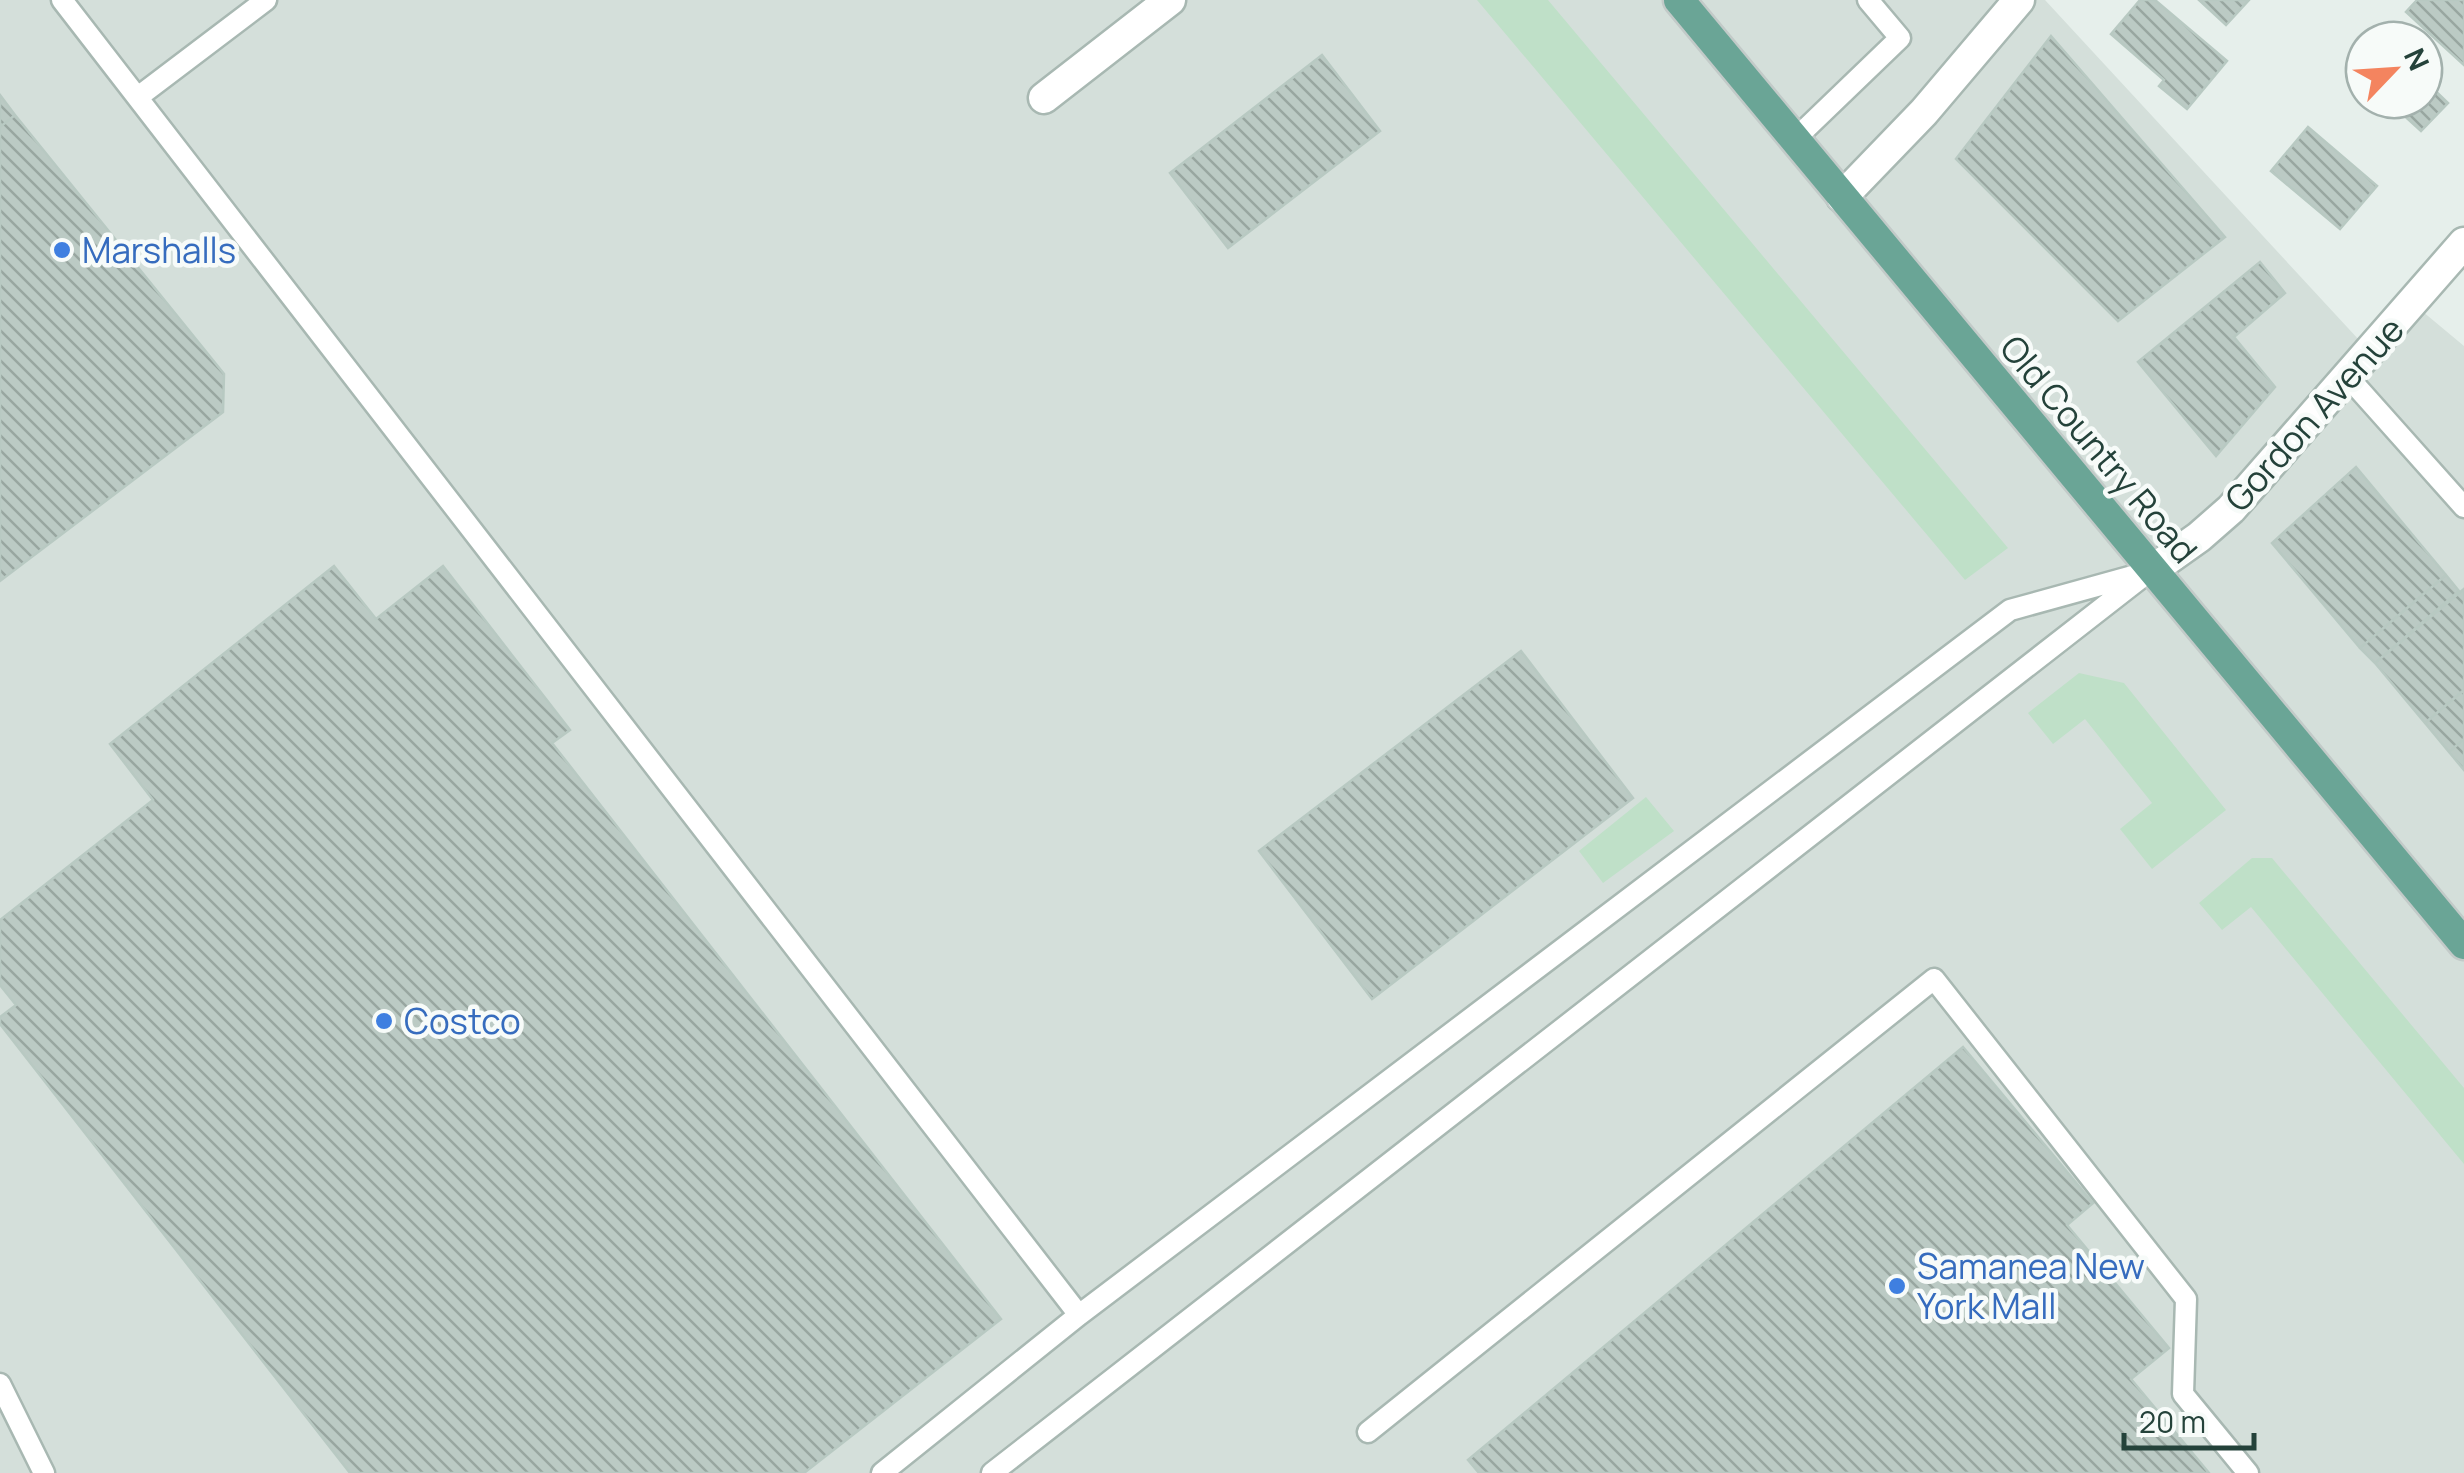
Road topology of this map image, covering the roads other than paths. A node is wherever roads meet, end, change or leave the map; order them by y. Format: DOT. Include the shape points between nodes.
graph roads {
  1 [pos="62,0"];
  2 [pos="266,0"];
  3 [pos="1170,0"];
  4 [pos="1679,0"];
  5 [pos="1868,0"];
  6 [pos="2019,0"];
  7 [pos="138,97"];
  8 [pos="1044,98"];
  9 [pos="1794,140"];
  10 [pos="1842,197"];
  11 [pos="2464,243"];
  12 [pos="2348,377"];
  13 [pos="2464,508"];
  14 [pos="2150,570"];
  15 [pos="2464,944"];
  16 [pos="1079,1315"];
  17 [pos="0,1384"];
  18 [pos="1368,1432"];
  19 [pos="44,1473"];
  20 [pos="882,1473"];
  21 [pos="992,1473"];
  22 [pos="2248,1473"];
  1 -- 7 [label="lane"];
  2 -- 7 [label="lane"];
  3 -- 8 [label="street"];
  4 -- 9 [label="main road, Old Country Road"];
  5 -- 9 [label="lane" via="1900,38"];
  6 -- 10 [label="street"];
  7 -- 16 [label="lane"];
  9 -- 10 [label="main road, Old Country Road"];
  10 -- 14 [label="main road, Old Country Road"];
  11 -- 12 [label="street, Gordon Avenue"];
  12 -- 13 [label="lane"];
  12 -- 14 [label="street, Gordon Avenue" via="2231,509"];
  14 -- 15 [label="main road, Old Country Road"];
  14 -- 16 [label="lane" via="2010,610"];
  14 -- 21 [label="lane"];
  16 -- 20 [label="lane"];
  17 -- 19 [label="lane"];
  18 -- 22 [label="lane" via="1934,979 2186,1299 2182,1394"];
}
